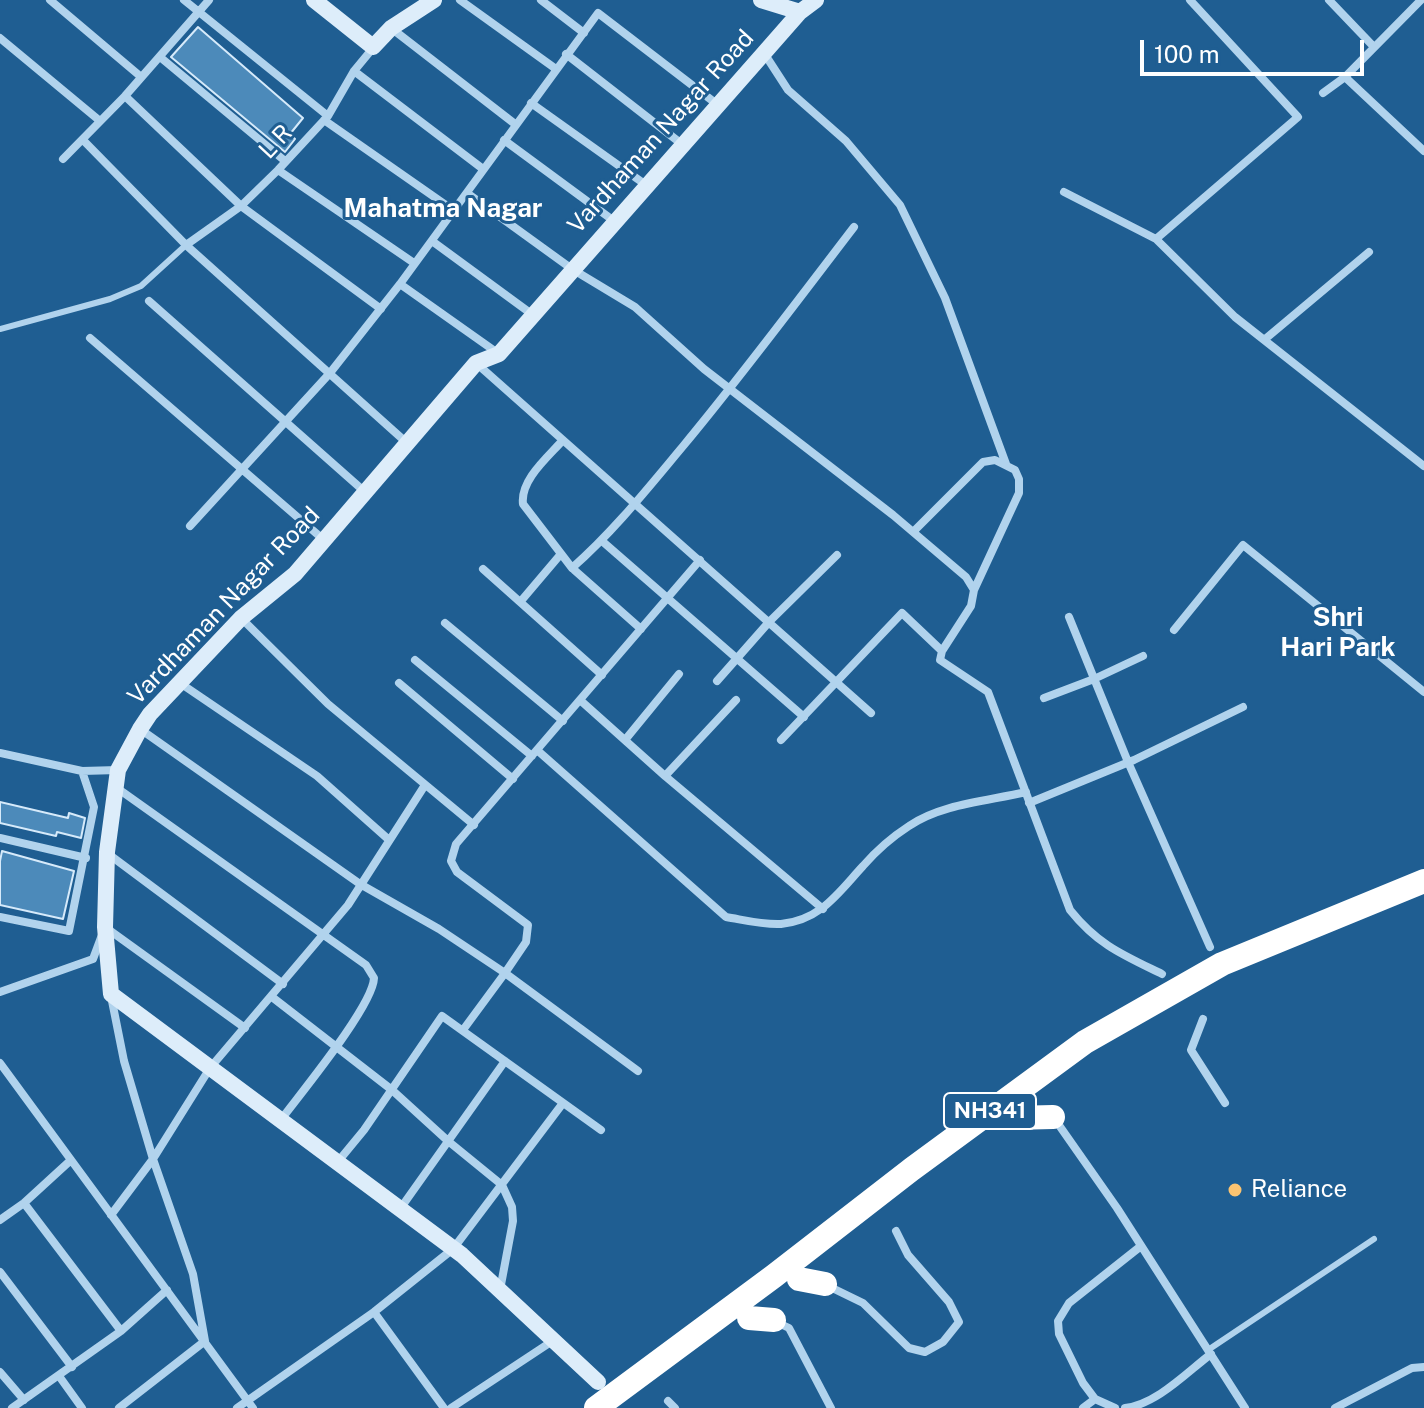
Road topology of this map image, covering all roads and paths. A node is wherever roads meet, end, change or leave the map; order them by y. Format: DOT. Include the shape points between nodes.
graph roads {
  1 [pos="50,0"];
  2 [pos="184,0"];
  3 [pos="209,0"];
  4 [pos="314,0"];
  5 [pos="434,0"];
  6 [pos="460,0"];
  7 [pos="541,0"];
  8 [pos="761,0"];
  9 [pos="816,0"];
  10 [pos="1190,0"];
  11 [pos="1329,0"];
  12 [pos="1421,0"];
  13 [pos="198,12"];
  14 [pos="800,12"];
  15 [pos="391,28"];
  16 [pos="584,33"];
  17 [pos="0,38"];
  18 [pos="373,47"];
  19 [pos="1374,47"];
  20 [pos="764,53"];
  21 [pos="566,54"];
  22 [pos="160,57"];
  23 [pos="556,69"];
  24 [pos="354,71"];
  25 [pos="140,76"];
  26 [pos="1345,77"];
  27 [pos="1323,93"];
  28 [pos="125,96"];
  29 [pos="531,103"];
  30 [pos="718,105"];
  31 [pos="326,118"];
  32 [pos="100,121"];
  33 [pos="515,124"];
  34 [pos="83,140"];
  35 [pos="504,140"];
  36 [pos="683,145"];
  37 [pos="1424,151"];
  38 [pos="63,159"];
  39 [pos="285,161"];
  40 [pos="483,169"];
  41 [pos="278,170"];
  42 [pos="646,185"];
  43 [pos="1064,192"];
  44 [pos="467,193"];
  45 [pos="241,206"];
  46 [pos="453,210"];
  47 [pos="614,221"];
  48 [pos="854,227"];
  49 [pos="1156,239"];
  50 [pos="432,241"];
  51 [pos="186,245"];
  52 [pos="1369,252"];
  53 [pos="414,263"];
  54 [pos="572,269"];
  55 [pos="400,284"];
  56 [pos="149,301"];
  57 [pos="381,309"];
  58 [pos="534,315"];
  59 [pos="0,329"];
  60 [pos="90,338"];
  61 [pos="1264,340"];
  62 [pos="499,354"];
  63 [pos="476,363"];
  64 [pos="330,373"];
  65 [pos="730,389"];
  66 [pos="286,424"];
  67 [pos="563,440"];
  68 [pos="407,443"];
  69 [pos="1006,464"];
  70 [pos="1424,466"];
  71 [pos="242,471"];
  72 [pos="365,492"];
  73 [pos="636,503"];
  74 [pos="190,526"];
  75 [pos="913,532"];
  76 [pos="324,540"];
  77 [pos="602,541"];
  78 [pos="560,555"];
  79 [pos="837,555"];
  80 [pos="700,560"];
  81 [pos="572,568"];
  82 [pos="483,569"];
  83 [pos="974,590"];
  84 [pos="668,598"];
  85 [pos="521,601"];
  86 [pos="1069,617"];
  87 [pos="241,618"];
  88 [pos="769,622"];
  89 [pos="445,623"];
  90 [pos="641,629"];
  91 [pos="1174,630"];
  92 [pos="942,651"];
  93 [pos="1143,656"];
  94 [pos="737,659"];
  95 [pos="415,660"];
  96 [pos="679,674"];
  97 [pos="602,675"];
  98 [pos="1094,679"];
  99 [pos="717,681"];
  100 [pos="836,681"];
  101 [pos="180,683"];
  102 [pos="399,683"];
  103 [pos="1424,692"];
  104 [pos="1044,698"];
  105 [pos="580,700"];
  106 [pos="736,700"];
  107 [pos="1243,707"];
  108 [pos="871,713"];
  109 [pos="804,717"];
  110 [pos="563,721"];
  111 [pos="140,729"];
  112 [pos="625,740"];
  113 [pos="781,740"];
  114 [pos="0,753"];
  115 [pos="535,753"];
  116 [pos="1128,762"];
  117 [pos="118,770"];
  118 [pos="82,771"];
  119 [pos="665,776"];
  120 [pos="513,779"];
  121 [pos="425,785"];
  122 [pos="116,788"];
  123 [pos="1026,792"];
  124 [pos="1029,803"];
  125 [pos="474,825"];
  126 [pos="0,838"];
  127 [pos="388,839"];
  128 [pos="107,852"];
  129 [pos="86,858"];
  130 [pos="1424,881"];
  131 [pos="360,884"];
  132 [pos="823,909"];
  133 [pos="0,917"];
  134 [pos="105,927"];
  135 [pos="322,936"];
  136 [pos="1216,955"];
  137 [pos="1189,959"];
  138 [pos="505,973"];
  139 [pos="1162,974"];
  140 [pos="283,984"];
  141 [pos="0,992"];
  142 [pos="111,994"];
  143 [pos="272,997"];
  144 [pos="1203,1019"];
  145 [pos="245,1028"];
  146 [pos="463,1030"];
  147 [pos="336,1047"];
  148 [pos="505,1061"];
  149 [pos="0,1063"];
  150 [pos="210,1068"];
  151 [pos="638,1071"];
  152 [pos="392,1090"];
  153 [pos="563,1103"];
  154 [pos="1225,1103"];
  155 [pos="1053,1117"];
  156 [pos="1012,1118"];
  157 [pos="280,1121"];
  158 [pos="601,1130"];
  159 [pos="448,1141"];
  160 [pos="153,1159"];
  161 [pos="71,1160"];
  162 [pos="336,1164"];
  163 [pos="502,1185"];
  164 [pos="24,1203"];
  165 [pos="399,1209"];
  166 [pos="111,1215"];
  167 [pos="0,1220"];
  168 [pos="896,1231"];
  169 [pos="1374,1239"];
  170 [pos="1141,1246"];
  171 [pos="453,1249"];
  172 [pos="0,1272"];
  173 [pos="799,1279"];
  174 [pos="825,1284"];
  175 [pos="167,1290"];
  176 [pos="500,1290"];
  177 [pos="374,1312"];
  178 [pos="749,1318"];
  179 [pos="774,1320"];
  180 [pos="121,1331"];
  181 [pos="555,1339"];
  182 [pos="205,1341"];
  183 [pos="1209,1352"];
  184 [pos="72,1367"];
  185 [pos="1424,1367"];
  186 [pos="0,1372"];
  187 [pos="59,1376"];
  188 [pos="598,1382"];
  189 [pos="1095,1399"];
  190 [pos="24,1400"];
  191 [pos="250,1404"];
  192 [pos="12,1408"];
  193 [pos="82,1408"];
  194 [pos="119,1408"];
  195 [pos="237,1408"];
  196 [pos="444,1408"];
  197 [pos="451,1408"];
  198 [pos="596,1408"];
  199 [pos="831,1408"];
  200 [pos="1083,1408"];
  201 [pos="1115,1408"];
  202 [pos="1125,1408"];
  203 [pos="1245,1408"];
  204 [pos="1335,1408"];
  1 -- 25 [label="street"];
  2 -- 13 [label="street"];
  3 -- 13 [label="street"];
  4 -- 18 [label="street"];
  5 -- 15 [label="street"];
  6 -- 23 [label="street"];
  7 -- 16 [label="street"];
  8 -- 14 [label="street"];
  9 -- 14 [label="street, Vardhaman Nagar Road"];
  10 -- 49 [label="street" via="1298,117"];
  11 -- 19 [label="street"];
  12 -- 19 [label="street"];
  13 -- 22 [label="street"];
  13 -- 31 [label="street"];
  14 -- 20 [label="street, Vardhaman Nagar Road"];
  15 -- 18 [label="street"];
  15 -- 33 [label="street"];
  16 -- 21 [label="street"];
  16 -- 30 [label="street" via="598,13"];
  17 -- 32 [label="street"];
  18 -- 24 [label="street, L R"];
  19 -- 26 [label="street"];
  20 -- 30 [label="street, Vardhaman Nagar Road"];
  20 -- 69 [label="street" via="788,90 846,141 900,205 945,298"];
  21 -- 23 [label="street"];
  21 -- 36 [label="street"];
  22 -- 25 [label="street"];
  22 -- 39 [label="street"];
  23 -- 29 [label="street"];
  24 -- 31 [label="street, L R"];
  24 -- 40 [label="street"];
  25 -- 28 [label="street"];
  26 -- 27 [label="street"];
  26 -- 37 [label="street"];
  28 -- 32 [label="street"];
  28 -- 45 [label="street"];
  29 -- 33 [label="street"];
  29 -- 42 [label="street"];
  30 -- 36 [label="street, Vardhaman Nagar Road"];
  31 -- 39 [label="street, L R"];
  31 -- 46 [label="street"];
  32 -- 34 [label="street"];
  33 -- 35 [label="street"];
  34 -- 38 [label="street"];
  34 -- 51 [label="street"];
  35 -- 40 [label="street"];
  35 -- 47 [label="street"];
  36 -- 42 [label="street, Vardhaman Nagar Road"];
  39 -- 41 [label="street, L R"];
  40 -- 44 [label="street"];
  41 -- 45 [label="street, L R"];
  41 -- 53 [label="street"];
  42 -- 47 [label="street, Vardhaman Nagar Road"];
  43 -- 49 [label="street"];
  44 -- 46 [label="street"];
  44 -- 54 [label="street"];
  45 -- 51 [label="street, L R"];
  45 -- 57 [label="street"];
  46 -- 50 [label="street"];
  47 -- 54 [label="street, Vardhaman Nagar Road"];
  48 -- 65 [label="street"];
  49 -- 61 [label="street"];
  50 -- 53 [label="street"];
  50 -- 58 [label="street"];
  51 -- 59 [label="lane" via="141,286"];
  51 -- 64 [label="street"];
  52 -- 61 [label="street"];
  53 -- 55 [label="street"];
  54 -- 58 [label="street, Vardhaman Nagar Road"];
  54 -- 65 [label="street" via="635,307"];
  55 -- 57 [label="street"];
  55 -- 62 [label="street"];
  56 -- 66 [label="street"];
  57 -- 64 [label="street"];
  58 -- 62 [label="street, Vardhaman Nagar Road"];
  60 -- 71 [label="street"];
  61 -- 70 [label="street"];
  62 -- 63 [label="street, Vardhaman Nagar Road"];
  63 -- 67 [label="street"];
  63 -- 68 [label="street, Vardhaman Nagar Road"];
  64 -- 66 [label="street"];
  64 -- 68 [label="street"];
  65 -- 73 [label="street"];
  65 -- 75 [label="street"];
  66 -- 71 [label="street"];
  66 -- 72 [label="street"];
  67 -- 73 [label="street"];
  67 -- 78 [label="street" via="527,482 522,497"];
  68 -- 72 [label="street, Vardhaman Nagar Road"];
  69 -- 75 [label="street" via="983,462"];
  69 -- 83 [label="street" via="1015,470 1019,493"];
  71 -- 74 [label="street"];
  71 -- 76 [label="street"];
  72 -- 76 [label="street, Vardhaman Nagar Road"];
  73 -- 77 [label="street"];
  73 -- 80 [label="street"];
  75 -- 83 [label="street"];
  76 -- 87 [label="street, Vardhaman Nagar Road" via="295,574"];
  77 -- 81 [label="street"];
  77 -- 84 [label="street"];
  78 -- 81 [label="street"];
  78 -- 85 [label="street"];
  79 -- 88 [label="street"];
  80 -- 84 [label="street"];
  80 -- 88 [label="street"];
  81 -- 90 [label="street"];
  82 -- 85 [label="street"];
  83 -- 92 [label="street" via="971,606"];
  84 -- 90 [label="street"];
  84 -- 94 [label="street"];
  85 -- 97 [label="street"];
  86 -- 98 [label="street"];
  87 -- 101 [label="street, Vardhaman Nagar Road"];
  87 -- 121 [label="street" via="328,704"];
  88 -- 94 [label="street"];
  88 -- 100 [label="street"];
  89 -- 110 [label="street"];
  90 -- 97 [label="street"];
  91 -- 103 [label="street" via="1243,545"];
  92 -- 100 [label="street" via="902,613"];
  92 -- 123 [label="street" via="940,660 988,692"];
  93 -- 98 [label="street"];
  94 -- 99 [label="street"];
  94 -- 109 [label="street"];
  95 -- 115 [label="street"];
  96 -- 112 [label="street"];
  97 -- 105 [label="street"];
  98 -- 104 [label="street"];
  98 -- 116 [label="street"];
  100 -- 108 [label="street"];
  100 -- 109 [label="street"];
  101 -- 111 [label="street, Vardhaman Nagar Road"];
  101 -- 127 [label="street" via="317,776"];
  102 -- 120 [label="street"];
  105 -- 110 [label="street"];
  105 -- 112 [label="street"];
  106 -- 119 [label="street"];
  107 -- 116 [label="street"];
  109 -- 113 [label="street"];
  110 -- 115 [label="street"];
  111 -- 117 [label="street, Vardhaman Nagar Road"];
  111 -- 131 [label="street"];
  112 -- 119 [label="street"];
  114 -- 118 [label="street"];
  115 -- 120 [label="street"];
  115 -- 132 [label="street" via="726,917 779,924"];
  116 -- 124 [label="street"];
  116 -- 136 [label="street"];
  117 -- 118 [label="street"];
  117 -- 122 [label="street, Vardhaman Nagar Road"];
  118 -- 129 [label="street" via="94,807"];
  119 -- 132 [label="street"];
  120 -- 125 [label="street"];
  121 -- 125 [label="street"];
  121 -- 127 [label="street"];
  122 -- 128 [label="street, Vardhaman Nagar Road"];
  122 -- 135 [label="street"];
  123 -- 124 [label="street"];
  123 -- 132 [label="street" via="912,823"];
  124 -- 139 [label="street" via="1070,910 1110,949"];
  125 -- 138 [label="street" via="456,844 452,866 528,925 526,942"];
  126 -- 129 [label="street"];
  127 -- 131 [label="street"];
  128 -- 134 [label="street, Vardhaman Nagar Road"];
  128 -- 140 [label="street"];
  129 -- 133 [label="street" via="69,931"];
  130 -- 136 [label="highway, NH341"];
  131 -- 135 [label="street"];
  131 -- 138 [label="street"];
  134 -- 141 [label="street" via="93,959"];
  134 -- 142 [label="street, Vardhaman Nagar Road"];
  134 -- 145 [label="street"];
  135 -- 140 [label="street"];
  135 -- 147 [label="street" via="366,965 374,978 373,992"];
  136 -- 137 [label="highway"];
  136 -- 198 [label="highway, NH341" via="1085,1042"];
  138 -- 146 [label="street"];
  138 -- 151 [label="street"];
  140 -- 143 [label="street"];
  142 -- 150 [label="street"];
  142 -- 160 [label="street"];
  143 -- 145 [label="street"];
  143 -- 147 [label="street"];
  144 -- 154 [label="street" via="1191,1050"];
  145 -- 150 [label="street"];
  146 -- 148 [label="street"];
  146 -- 152 [label="street" via="442,1016"];
  147 -- 152 [label="street"];
  147 -- 157 [label="street"];
  148 -- 153 [label="street"];
  148 -- 159 [label="street"];
  149 -- 161 [label="street"];
  150 -- 157 [label="street"];
  150 -- 160 [label="street"];
  152 -- 159 [label="street"];
  152 -- 162 [label="street"];
  153 -- 158 [label="street"];
  153 -- 163 [label="street"];
  155 -- 156 [label="highway, NH341"];
  155 -- 170 [label="street"];
  157 -- 162 [label="street"];
  159 -- 163 [label="street"];
  159 -- 165 [label="street"];
  160 -- 166 [label="street"];
  160 -- 182 [label="street" via="193,1274"];
  161 -- 164 [label="street"];
  161 -- 166 [label="street"];
  162 -- 165 [label="street"];
  163 -- 171 [label="street"];
  163 -- 176 [label="street" via="513,1221"];
  164 -- 167 [label="street"];
  164 -- 180 [label="street"];
  165 -- 171 [label="street"];
  166 -- 175 [label="street"];
  168 -- 174 [label="street" via="959,1322 943,1342 925,1352 909,1348 863,1303"];
  169 -- 183 [label="lane"];
  170 -- 183 [label="street"];
  170 -- 189 [label="street" via="1069,1303 1058,1321 1063,1345"];
  171 -- 176 [label="street"];
  171 -- 177 [label="street"];
  172 -- 184 [label="street"];
  173 -- 174 [label="highway"];
  175 -- 180 [label="street"];
  175 -- 182 [label="street"];
  176 -- 181 [label="street"];
  177 -- 191 [label="street"];
  177 -- 196 [label="street"];
  178 -- 179 [label="highway"];
  179 -- 199 [label="street" via="789,1328"];
  180 -- 184 [label="street"];
  181 -- 188 [label="street"];
  181 -- 197 [label="street"];
  182 -- 191 [label="street"];
  182 -- 194 [label="street"];
  183 -- 202 [label="street" via="1156,1396"];
  183 -- 203 [label="street"];
  184 -- 187 [label="street"];
  185 -- 204 [label="street" via="1412,1368"];
  186 -- 190 [label="street"];
  187 -- 190 [label="street"];
  187 -- 193 [label="street"];
  189 -- 200 [label="street"];
  189 -- 201 [label="street"];
  190 -- 192 [label="street"];
  191 -- 195 [label="street"];
}
